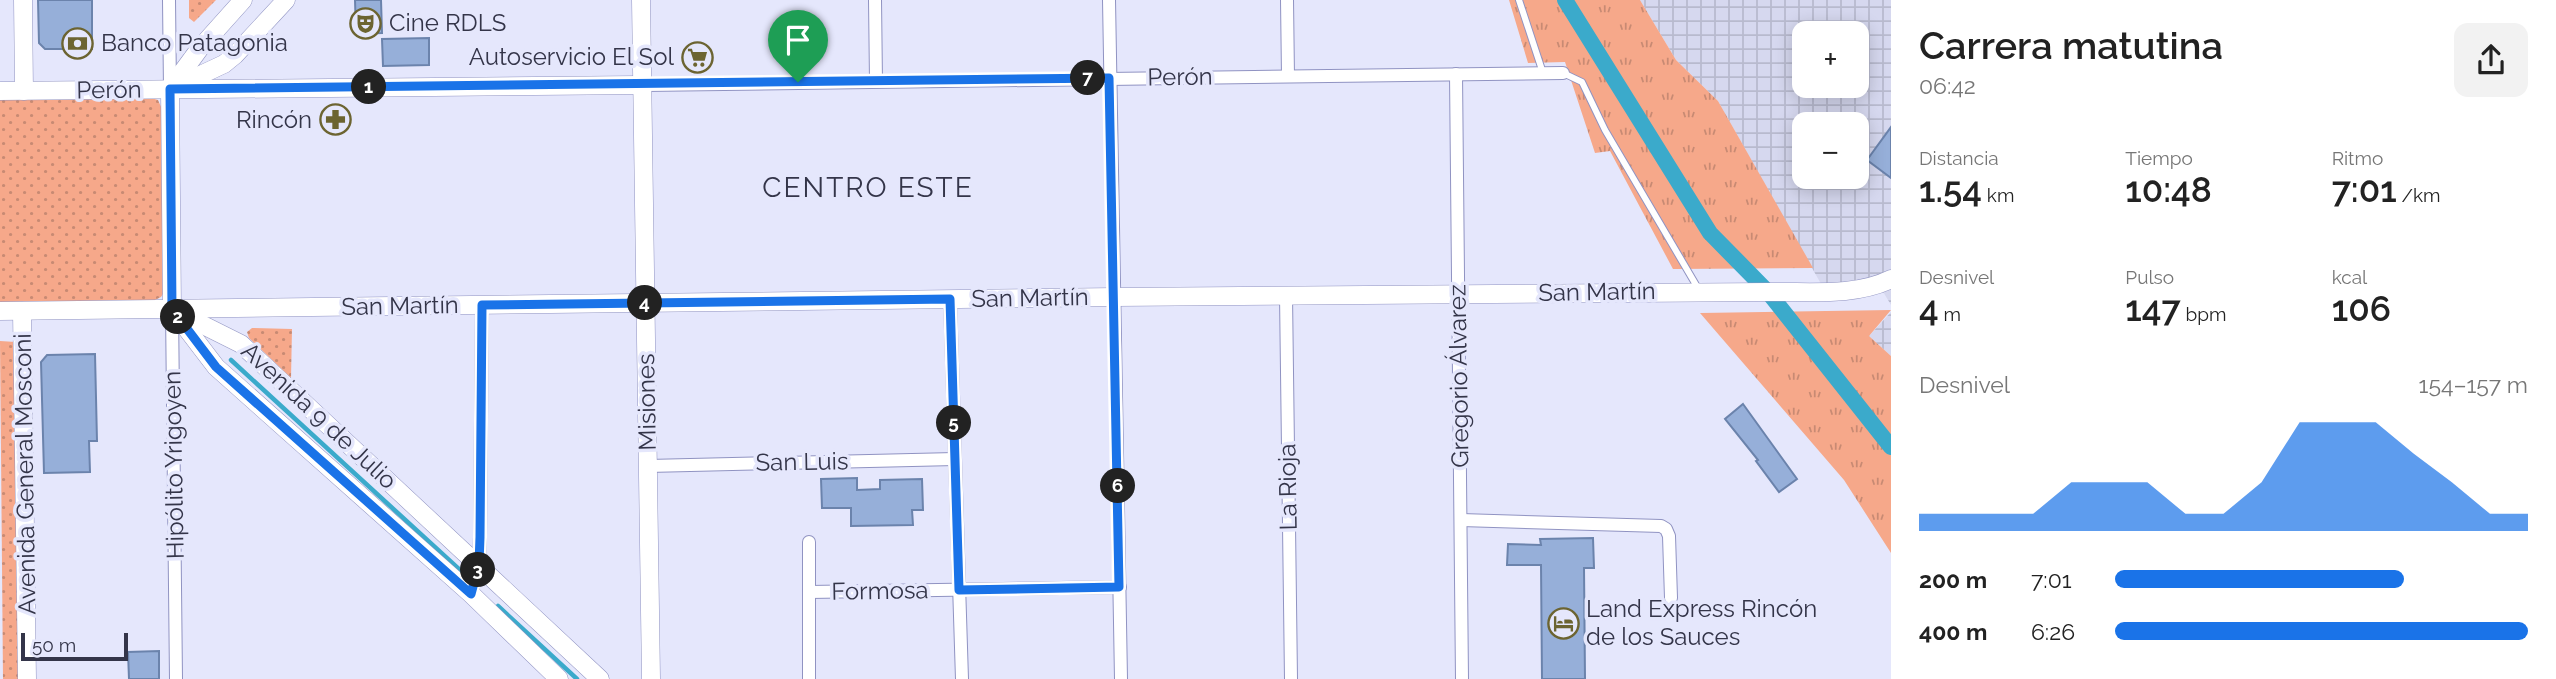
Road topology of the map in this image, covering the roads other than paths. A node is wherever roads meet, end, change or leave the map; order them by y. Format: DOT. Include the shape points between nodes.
graph roads {
  1 [pos="23,0"];
  2 [pos="169,0"];
  3 [pos="243,0"];
  4 [pos="286,0"];
  5 [pos="641,0"];
  6 [pos="874,0"];
  7 [pos="1109,0"];
  8 [pos="1287,0"];
  9 [pos="1519,0"];
  10 [pos="1543,73"];
  11 [pos="1563,73"];
  12 [pos="1456,74"];
  13 [pos="1288,76"];
  14 [pos="1109,78"];
  15 [pos="876,81"];
  16 [pos="643,85"];
  17 [pos="170,89"];
  18 [pos="0,91"];
  19 [pos="24,91"];
  20 [pos="1891,279"];
  21 [pos="1699,291"];
  22 [pos="1458,294"];
  23 [pos="1286,295"];
  24 [pos="1115,297"];
  25 [pos="950,299"];
  26 [pos="646,303"];
  27 [pos="482,305"];
  28 [pos="172,309"];
  29 [pos="0,311"];
  30 [pos="22,311"];
  31 [pos="955,459"];
  32 [pos="648,466"];
  33 [pos="1461,520"];
  34 [pos="809,542"];
  35 [pos="479,564"];
  36 [pos="1119,587"];
  37 [pos="959,590"];
  38 [pos="809,592"];
  39 [pos="471,594"];
  40 [pos="1671,598"];
  41 [pos="27,679"];
  42 [pos="176,679"];
  43 [pos="559,679"];
  44 [pos="600,679"];
  45 [pos="651,679"];
  46 [pos="809,679"];
  47 [pos="962,679"];
  48 [pos="1121,679"];
  49 [pos="1290,679"];
  50 [pos="1462,679"];
  1 -- 19 [label="street"];
  2 -- 17 [label="street, Hipólito Yrigoyen"];
  3 -- 17 [label="street"];
  4 -- 17 [label="street" via="224,64"];
  5 -- 16 [label="street, Misiones"];
  6 -- 15 [label="street"];
  7 -- 14 [label="street"];
  8 -- 13 [label="street"];
  9 -- 10 [label="lane"];
  10 -- 11 [label="street, Perón"];
  10 -- 12 [label="street, Perón"];
  11 -- 21 [label="lane" via="1582,82"];
  12 -- 13 [label="street, Perón"];
  12 -- 22 [label="street, Gregorio Álvarez"];
  13 -- 14 [label="street, Perón"];
  14 -- 15 [label="street, Perón"];
  14 -- 24 [label="street"];
  15 -- 16 [label="street, Perón"];
  16 -- 17 [label="street, Perón"];
  16 -- 26 [label="street, Misiones"];
  17 -- 19 [label="street, Perón"];
  17 -- 28 [label="street, Hipólito Yrigoyen"];
  18 -- 19 [label="street, Perón"];
  20 -- 21 [label="street, San Martín" via="1857,289"];
  21 -- 22 [label="street, San Martín"];
  22 -- 23 [label="street, San Martín"];
  22 -- 33 [label="street, Gregorio Álvarez"];
  23 -- 24 [label="street, San Martín"];
  23 -- 49 [label="street, La Rioja"];
  24 -- 25 [label="street, San Martín"];
  24 -- 36 [label="street"];
  25 -- 26 [label="street, San Martín"];
  25 -- 31 [label="street"];
  26 -- 27 [label="street, San Martín"];
  26 -- 32 [label="street, Misiones"];
  27 -- 28 [label="street, San Martín"];
  27 -- 35 [label="street"];
  28 -- 30 [label="street, San Martín"];
  28 -- 35 [label="street, Avenida 9 de Julio" via="241,344"];
  28 -- 39 [label="street, Avenida 9 de Julio" via="216,367"];
  28 -- 42 [label="street, Hipólito Yrigoyen"];
  29 -- 30 [label="street, San Martín"];
  30 -- 41 [label="street, Avenida General Mosconi"];
  31 -- 32 [label="street, San Luis"];
  31 -- 37 [label="street"];
  32 -- 45 [label="street, Misiones"];
  33 -- 40 [label="street" via="1661,526 1669,536"];
  33 -- 50 [label="street, Gregorio Álvarez"];
  34 -- 38 [label="street"];
  35 -- 39 [label="street"];
  35 -- 44 [label="street, Avenida 9 de Julio"];
  36 -- 37 [label="street, Formosa"];
  36 -- 48 [label="street"];
  37 -- 38 [label="street, Formosa"];
  37 -- 47 [label="street"];
  38 -- 46 [label="street"];
  39 -- 43 [label="street, Avenida 9 de Julio"];
}
